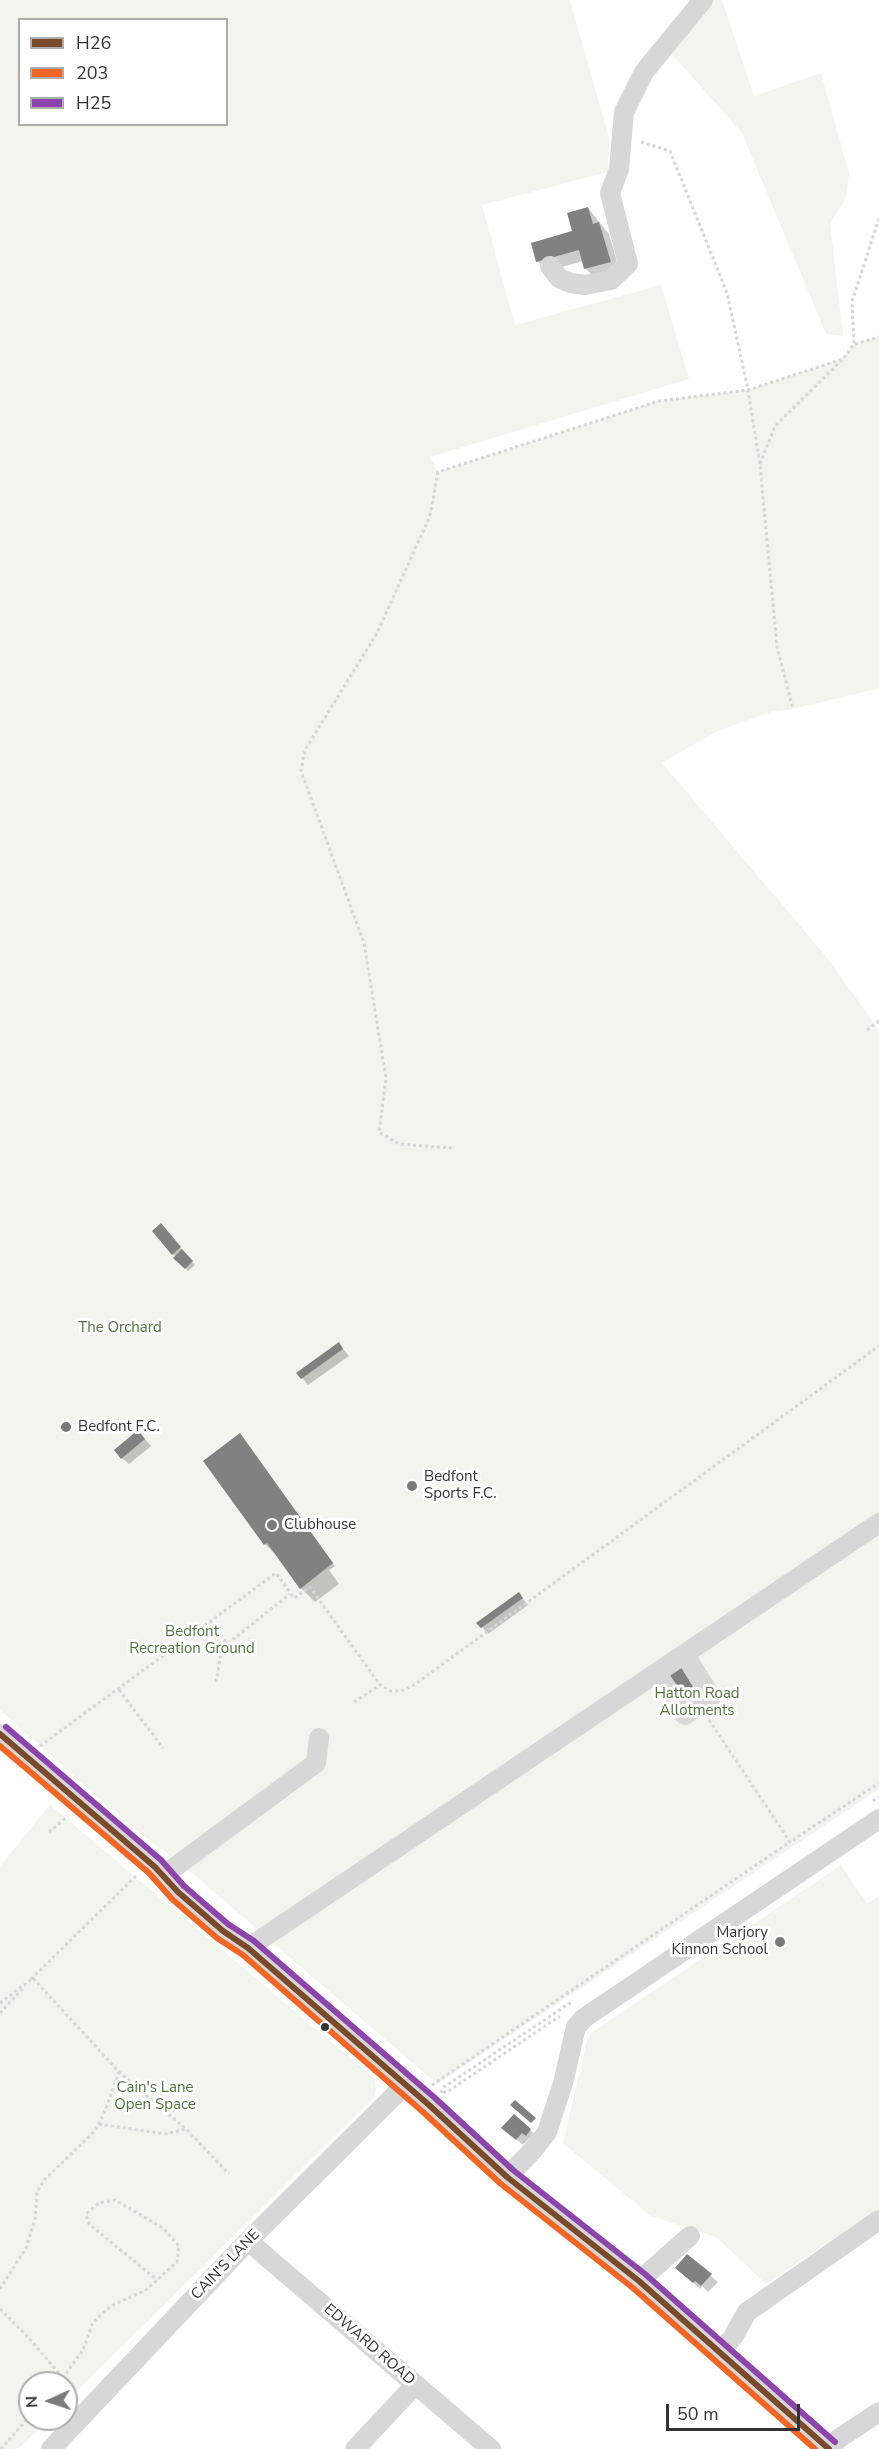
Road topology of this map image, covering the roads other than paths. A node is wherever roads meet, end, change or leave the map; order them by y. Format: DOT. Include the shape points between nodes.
graph roads {
  1 [pos="703,0"];
  2 [pos="550,266"];
  3 [pos="879,1523"];
  4 [pos="685,1655"];
  5 [pos="657,1674"];
  6 [pos="0,1734"];
  7 [pos="319,1738"];
  8 [pos="879,1819"];
  9 [pos="157,1869"];
  10 [pos="249,1948"];
  11 [pos="405,2085"];
  12 [pos="507,2177"];
  13 [pos="879,2220"];
  14 [pos="690,2236"];
  15 [pos="248,2241"];
  16 [pos="639,2281"];
  17 [pos="721,2351"];
  18 [pos="415,2385"];
  19 [pos="879,2412"];
  20 [pos="51,2449"];
  21 [pos="355,2449"];
  22 [pos="491,2449"];
  23 [pos="829,2449"];
  1 -- 2 [label="street" via="644,72 624,112 619,169 610,194 628,264 611,280 585,285 559,278"];
  3 -- 4 [label="street"];
  4 -- 5 [label="street"];
  4 -- 5 [label="street" via="711,1697 685,1715"];
  5 -- 10 [label="street"];
  6 -- 9 [label="street"];
  7 -- 9 [label="street" via="316,1763 173,1866"];
  8 -- 12 [label="street" via="584,2018 576,2027 547,2132"];
  9 -- 10 [label="street" via="223,1931"];
  10 -- 11 [label="street"];
  11 -- 12 [label="street"];
  11 -- 15 [label="street, CAIN'S LANE"];
  12 -- 16 [label="street"];
  13 -- 17 [label="street" via="747,2312"];
  14 -- 16 [label="street"];
  15 -- 18 [label="street, EDWARD ROAD"];
  15 -- 20 [label="street, CAIN'S LANE"];
  16 -- 17 [label="street"];
  17 -- 23 [label="street"];
  18 -- 21 [label="street"];
  18 -- 22 [label="street, EDWARD ROAD"];
  19 -- 23 [label="street"];
}
